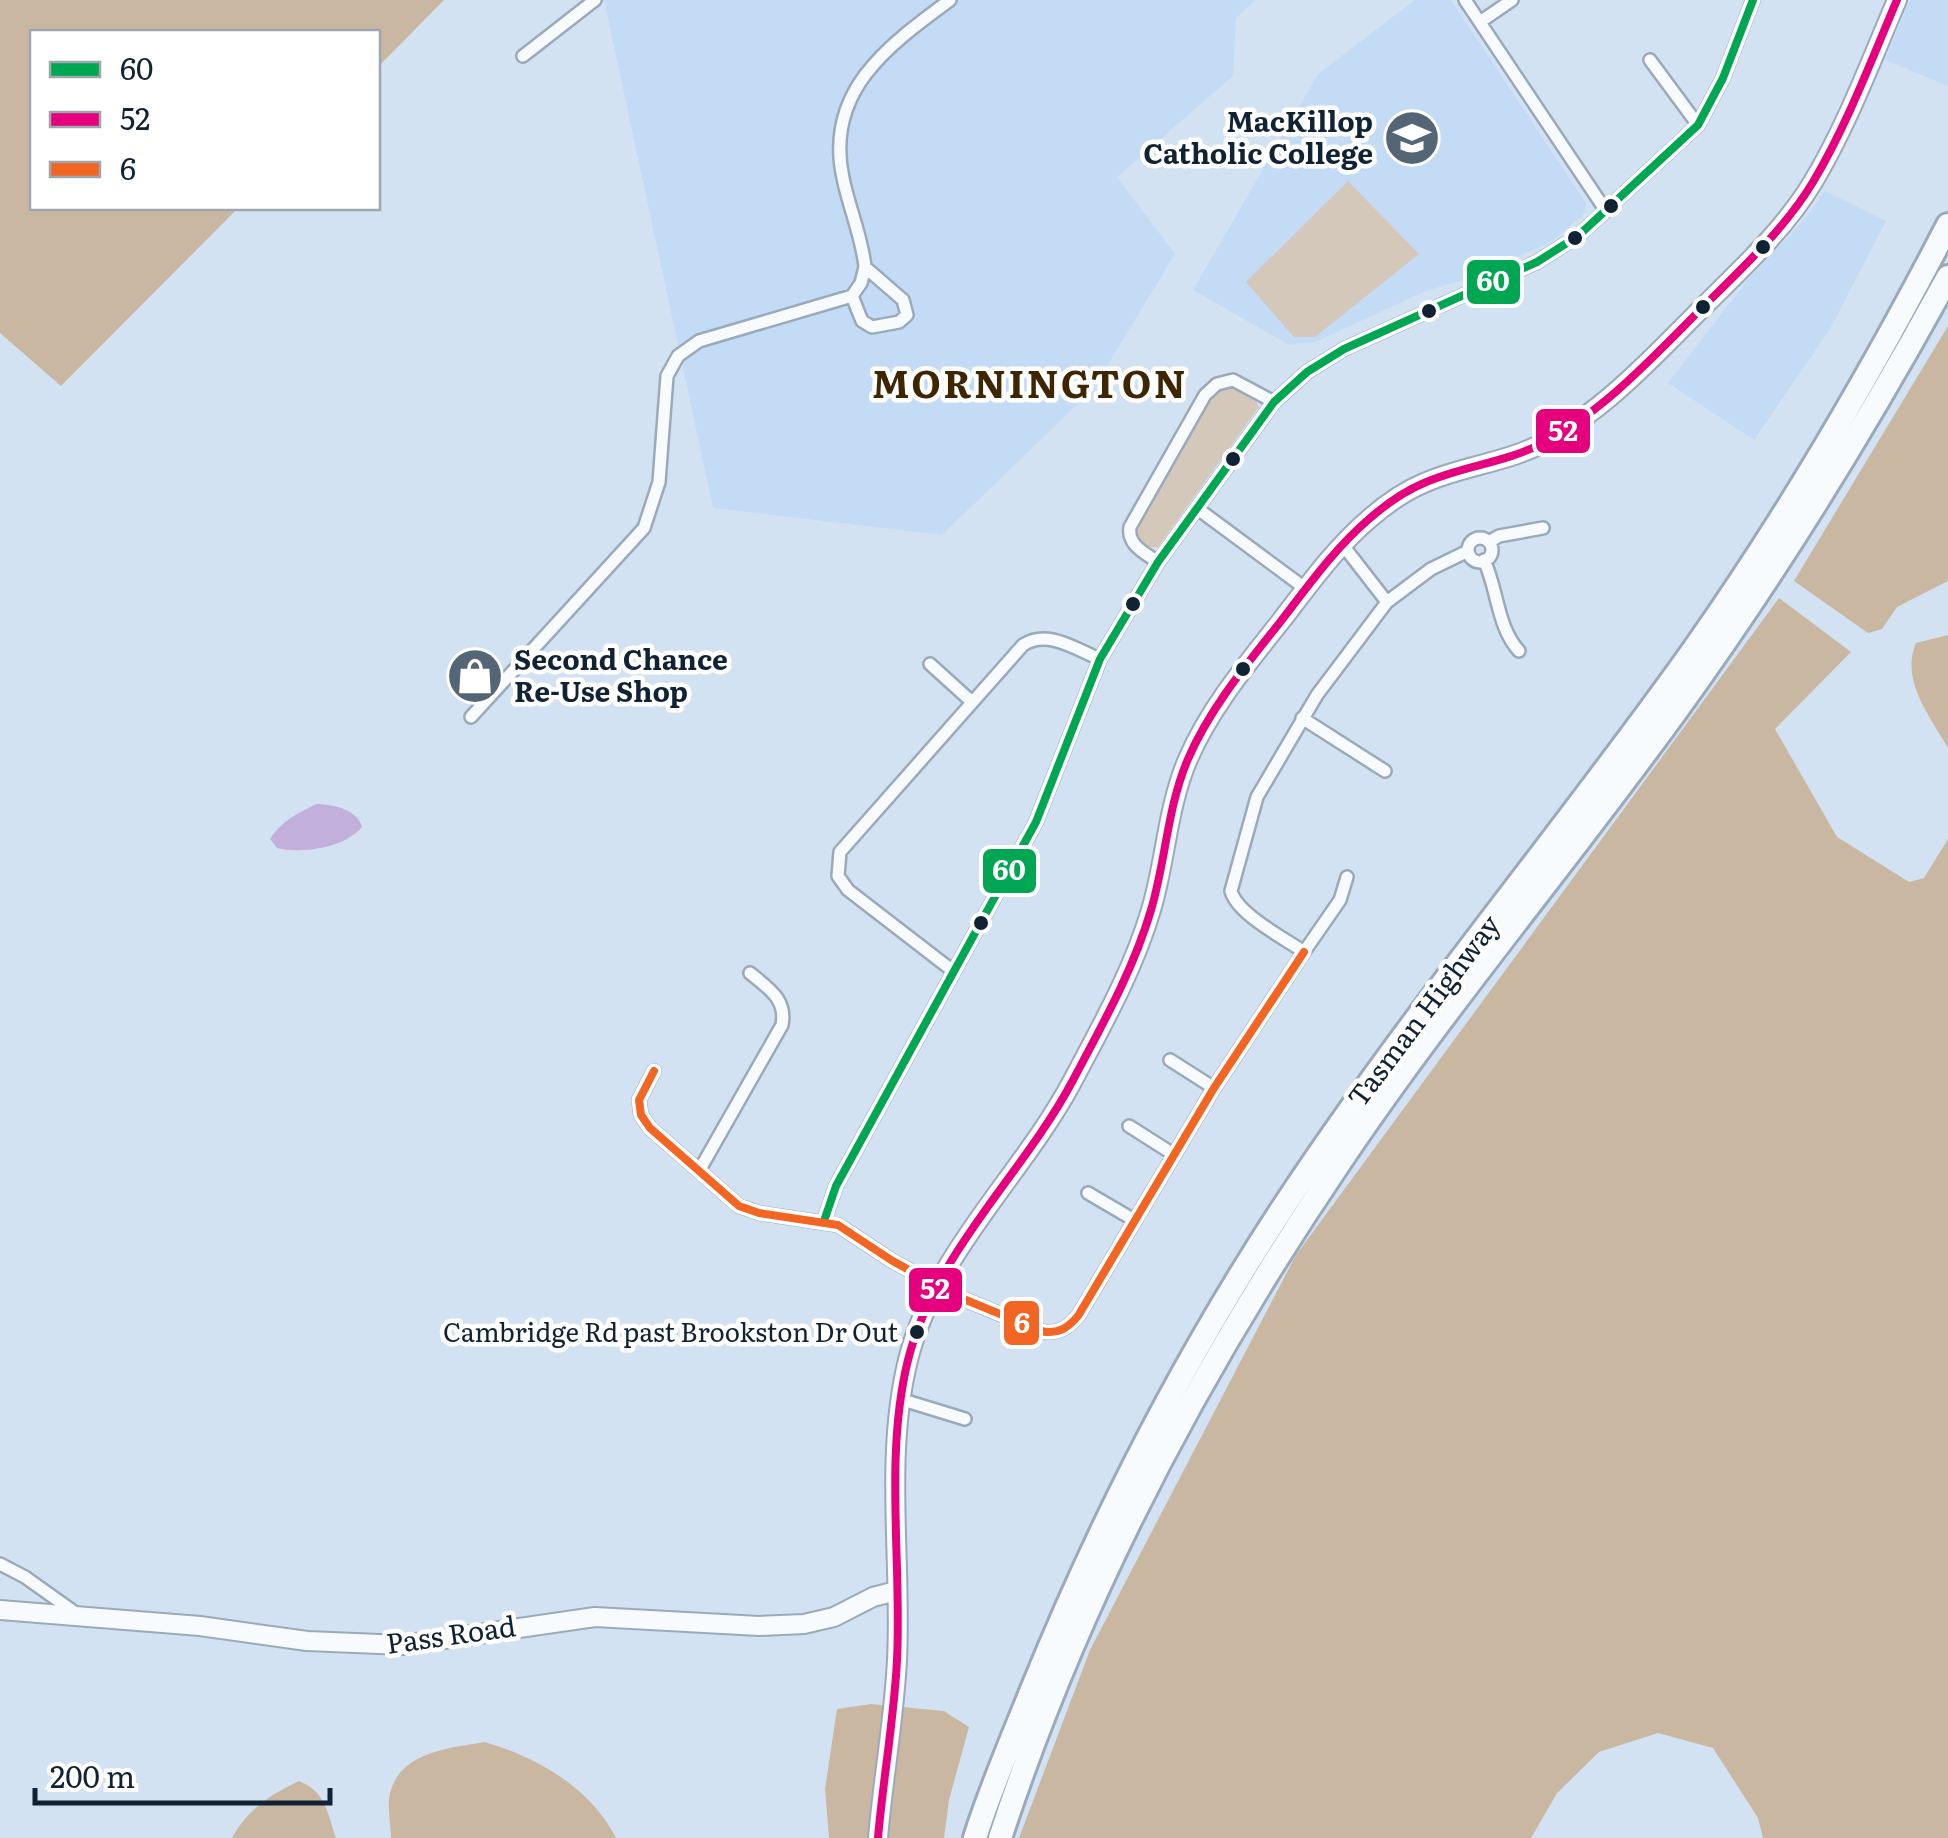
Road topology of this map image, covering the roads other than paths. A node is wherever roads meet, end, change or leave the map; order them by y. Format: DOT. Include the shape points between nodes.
graph roads {
  1 [pos="594,0"];
  2 [pos="950,0"];
  3 [pos="1465,0"];
  4 [pos="1512,0"];
  5 [pos="1753,0"];
  6 [pos="1897,0"];
  7 [pos="1480,22"];
  8 [pos="523,56"];
  9 [pos="1650,60"];
  10 [pos="1698,125"];
  11 [pos="1606,210"];
  12 [pos="1948,225"];
  13 [pos="864,268"];
  14 [pos="1948,277"];
  15 [pos="852,296"];
  16 [pos="1274,402"];
  17 [pos="1198,509"];
  18 [pos="1543,528"];
  19 [pos="1489,542"];
  20 [pos="1342,544"];
  21 [pos="1468,551"];
  22 [pos="1484,560"];
  23 [pos="1158,562"];
  24 [pos="1306,589"];
  25 [pos="1387,602"];
  26 [pos="1519,651"];
  27 [pos="1100,659"];
  28 [pos="930,664"];
  29 [pos="972,702"];
  30 [pos="471,717"];
  31 [pos="1302,718"];
  32 [pos="1384,772"];
  33 [pos="1347,876"];
  34 [pos="1304,952"];
  35 [pos="952,971"];
  36 [pos="750,973"];
  37 [pos="1170,1060"];
  38 [pos="654,1071"];
  39 [pos="1214,1088"];
  40 [pos="1130,1126"];
  41 [pos="1173,1154"];
  42 [pos="699,1172"];
  43 [pos="1088,1194"];
  44 [pos="1134,1220"];
  45 [pos="824,1221"];
  46 [pos="937,1284"];
  47 [pos="902,1400"];
  48 [pos="965,1419"];
  49 [pos="0,1564"];
  50 [pos="896,1591"];
  51 [pos="0,1610"];
  52 [pos="77,1614"];
  53 [pos="878,1838"];
  54 [pos="975,1838"];
  55 [pos="1000,1838"];
  1 -- 8 [label="street"];
  2 -- 13 [label="street" via="888,48 848,105 840,162"];
  3 -- 7 [label="street"];
  4 -- 7 [label="street"];
  5 -- 10 [label="street"];
  6 -- 20 [label="main road" via="1810,187 1768,242 1673,337 1606,399 1543,443 1424,483"];
  7 -- 11 [label="street"];
  9 -- 10 [label="street"];
  10 -- 11 [label="street"];
  11 -- 16 [label="street" via="1552,255 1322,361"];
  12 -- 54 [label="highway, Tasman Highway" via="1824,452 1742,578 1363,1091 1248,1261 1093,1549"];
  13 -- 15 [label="street"];
  13 -- 15 [label="street" via="903,300 907,314 900,322 872,327 862,321"];
  14 -- 55 [label="highway, Tasman Highway" via="1835,472 1734,628 1367,1122 1286,1243 1170,1444 1100,1586"];
  15 -- 30 [label="street" via="699,341 678,356 664,386 660,482 644,528"];
  16 -- 17 [label="street"];
  16 -- 23 [label="street" via="1233,380 1205,395 1128,532"];
  17 -- 23 [label="street"];
  17 -- 24 [label="street"];
  18 -- 19 [label="street"];
  19 -- 21 [label="street" via="1475,539"];
  19 -- 22 [label="street"];
  20 -- 24 [label="main road"];
  20 -- 25 [label="street"];
  21 -- 22 [label="street"];
  21 -- 25 [label="street"];
  22 -- 26 [label="street" via="1507,638"];
  23 -- 27 [label="street"];
  24 -- 46 [label="main road" via="1212,713 1190,754 1152,906 1106,1018 1041,1134"];
  25 -- 31 [label="street"];
  27 -- 29 [label="street" via="1035,638"];
  27 -- 35 [label="street" via="1036,822"];
  28 -- 29 [label="street"];
  29 -- 35 [label="street" via="844,845 837,868 848,890"];
  31 -- 32 [label="street"];
  31 -- 34 [label="street" via="1257,797 1230,891 1243,910"];
  33 -- 34 [label="street" via="1340,900"];
  34 -- 39 [label="street"];
  35 -- 45 [label="street" via="836,1186"];
  36 -- 42 [label="street" via="778,997 782,1025"];
  37 -- 39 [label="street"];
  38 -- 42 [label="street" via="639,1100 641,1115"];
  39 -- 41 [label="street"];
  40 -- 41 [label="street"];
  41 -- 44 [label="street"];
  42 -- 45 [label="street" via="749,1210"];
  43 -- 44 [label="street"];
  44 -- 46 [label="street" via="1078,1316 1063,1330 1041,1332"];
  45 -- 46 [label="street"];
  46 -- 47 [label="main road" via="907,1362"];
  47 -- 48 [label="street"];
  47 -- 50 [label="main road"];
  49 -- 52 [label="street"];
  50 -- 52 [label="main road, Pass Road" via="804,1624 594,1617 402,1646"];
  50 -- 53 [label="main road" via="897,1658"];
  51 -- 52 [label="main road, Pass Road"];
}
